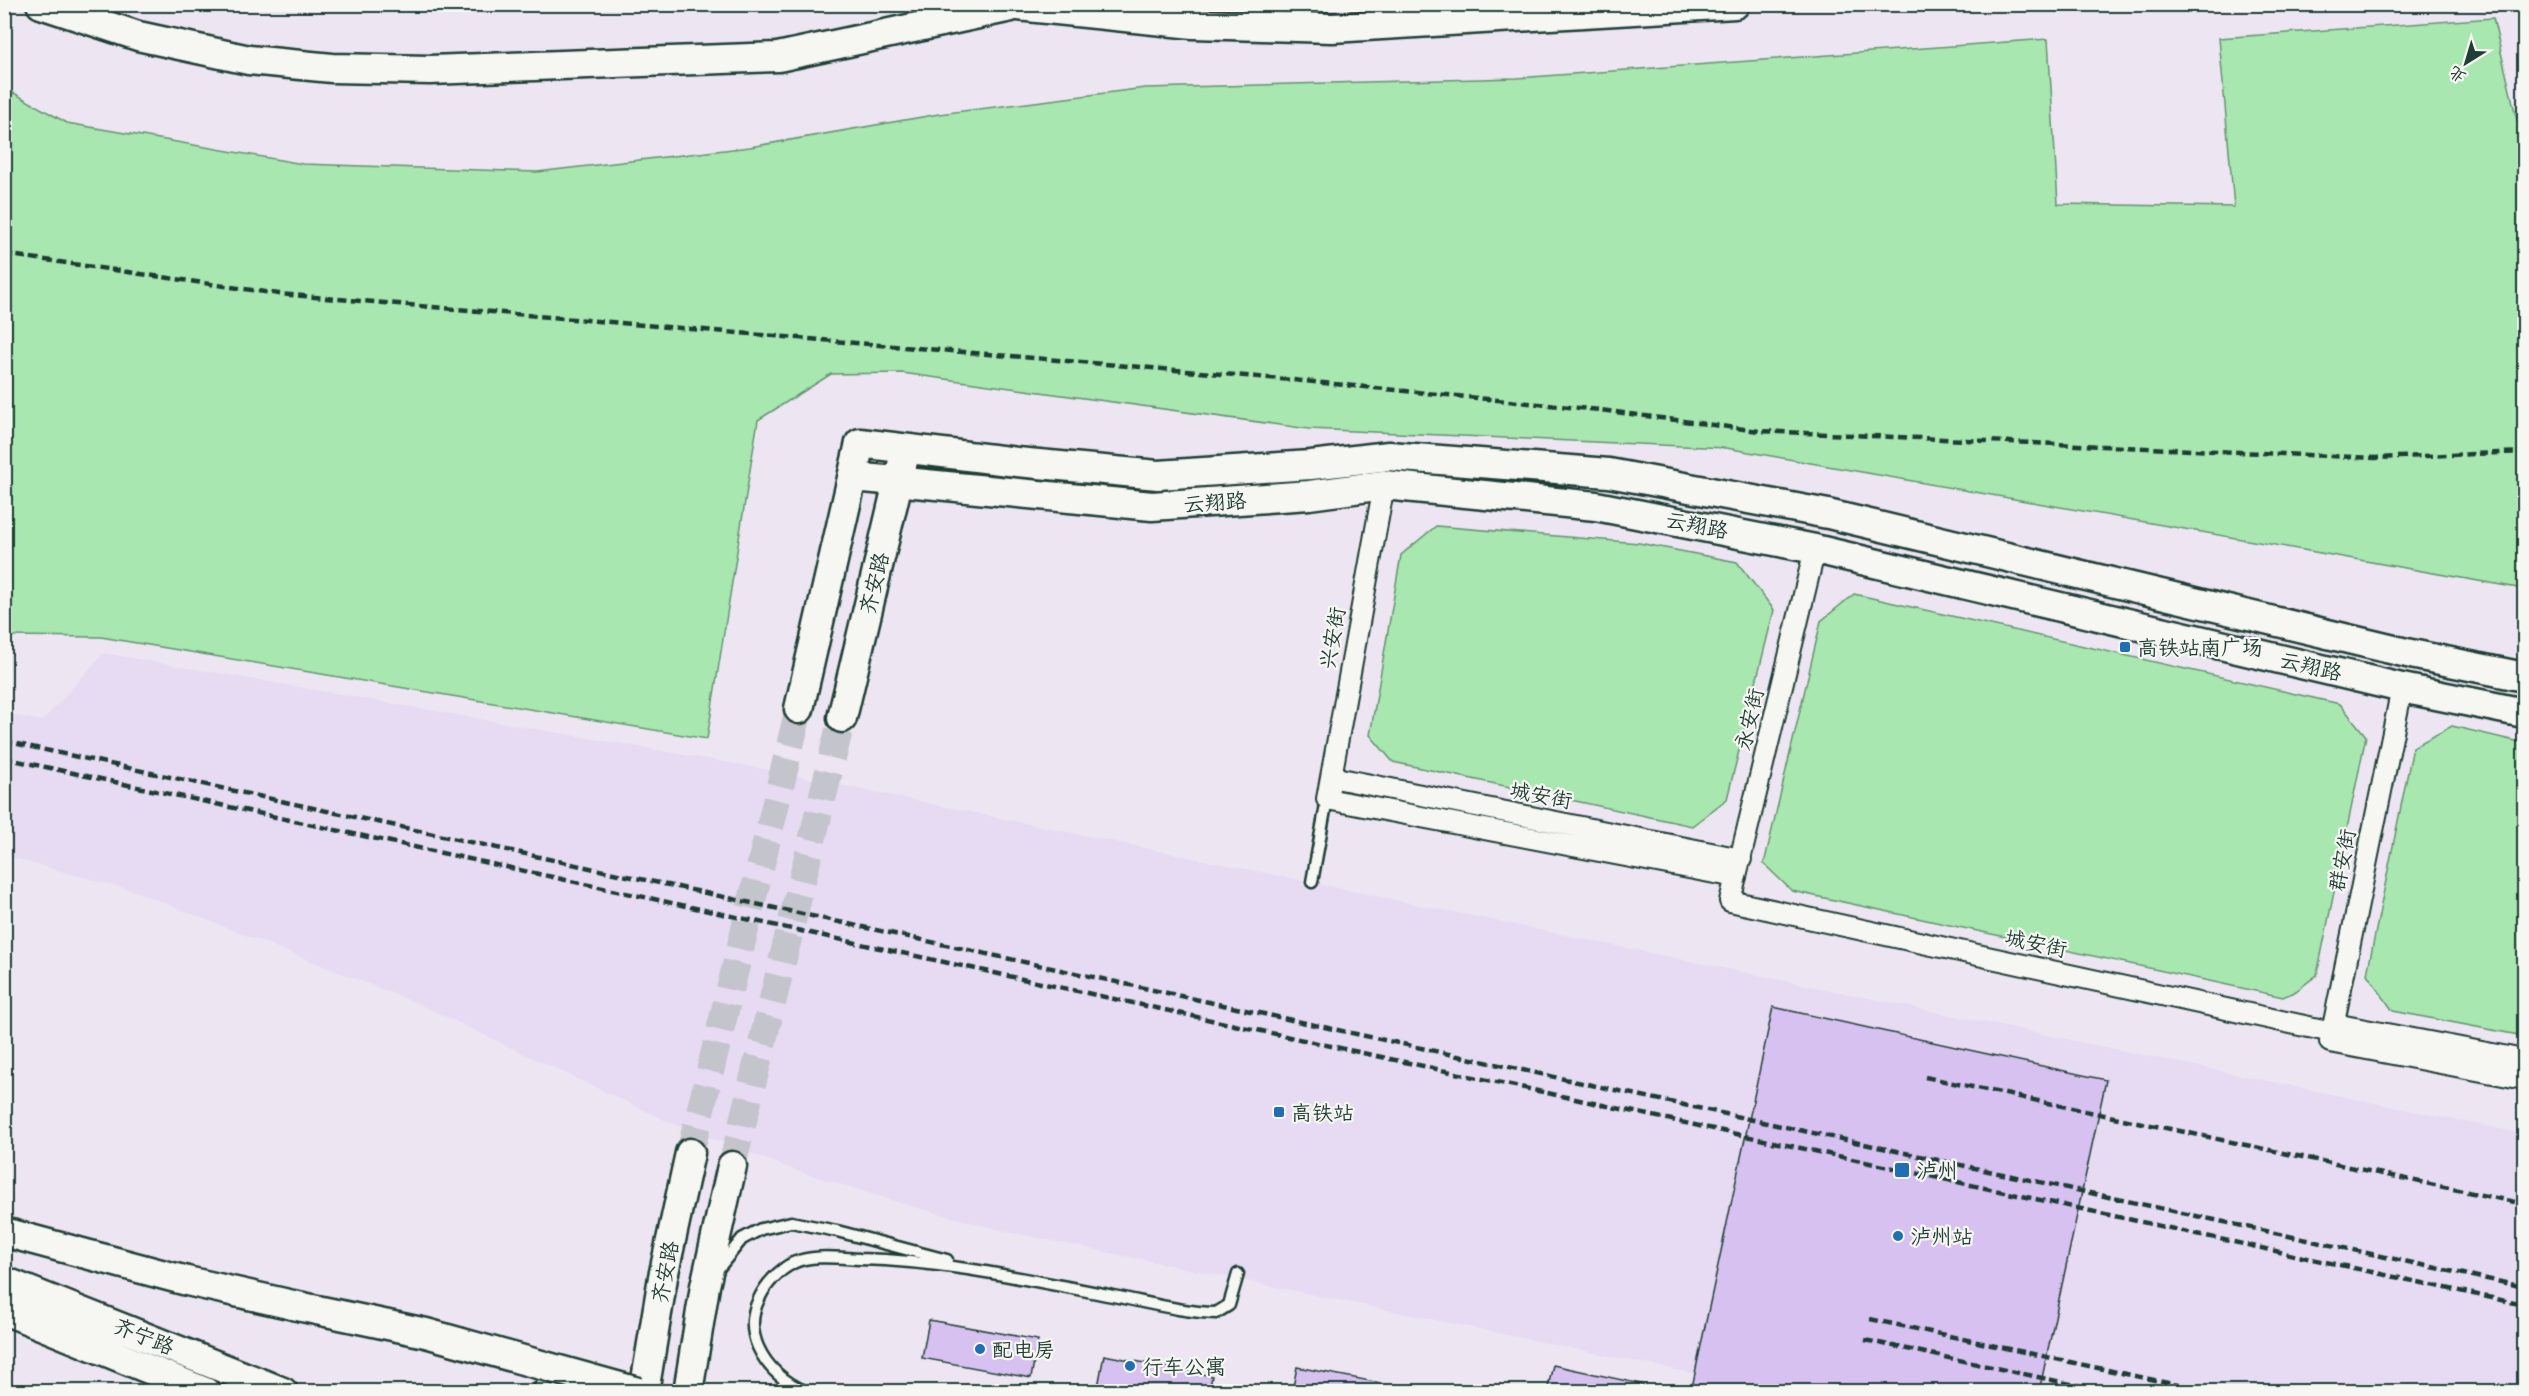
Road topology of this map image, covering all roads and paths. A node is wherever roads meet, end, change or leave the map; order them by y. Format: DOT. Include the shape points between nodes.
graph roads {
  1 [pos="41,4"];
  2 [pos="1735,4"];
  3 [pos="1007,5"];
  4 [pos="1054,8"];
  5 [pos="1149,12"];
  6 [pos="860,443"];
  7 [pos="906,448"];
  8 [pos="854,477"];
  9 [pos="899,480"];
  10 [pos="1384,485"];
  11 [pos="1815,549"];
  12 [pos="2524,677"];
  13 [pos="2402,688"];
  14 [pos="799,709"];
  15 [pos="2524,713"];
  16 [pos="842,718"];
  17 [pos="1331,777"];
  18 [pos="1327,799"];
  19 [pos="1738,868"];
  20 [pos="1312,882"];
  21 [pos="1730,901"];
  22 [pos="2332,1033"];
  23 [pos="2524,1060"];
  24 [pos="2524,1079"];
  25 [pos="690,1153"];
  26 [pos="732,1166"];
  27 [pos="4,1232"];
  28 [pos="993,1273"];
  29 [pos="1239,1274"];
  30 [pos="4,1281"];
  31 [pos="705,1286"];
  32 [pos="4,1310"];
  33 [pos="652,1345"];
  34 [pos="206,1392"];
  35 [pos="283,1392"];
  36 [pos="547,1392"];
  37 [pos="620,1392"];
  38 [pos="636,1392"];
  39 [pos="644,1392"];
  40 [pos="688,1392"];
  41 [pos="807,1392"];
  1 -- 3 [label="street" via="138,36 249,60 332,68 430,70 778,57"];
  2 -- 5 [label="street" via="1332,28 1193,24"];
  3 -- 4 [label="street"];
  4 -- 5 [label="street"];
  6 -- 7 [label="street, 云翔路"];
  6 -- 8 [label="street, 齐安路"];
  7 -- 9 [label="street, 齐安路"];
  7 -- 12 [label="street, 云翔路" via="1158,475 1389,456 1609,473 1828,514 2410,654"];
  8 -- 9 [label="street, 云翔路"];
  8 -- 14 [label="street, 齐安路"];
  9 -- 10 [label="street, 云翔路" via="1152,506 1309,495"];
  9 -- 16 [label="street, 齐安路"];
  10 -- 11 [label="street, 云翔路" via="1596,506"];
  10 -- 17 [label="street, 兴安街"];
  11 -- 13 [label="street, 云翔路"];
  11 -- 19 [label="street, 永安街"];
  13 -- 15 [label="street, 云翔路"];
  13 -- 22 [label="street, 群安街"];
  17 -- 18 [label="street, 兴安街"];
  17 -- 19 [label="street, 城安街"];
  18 -- 19 [label="street, 城安街"];
  18 -- 20 [label="lane"];
  19 -- 21 [label="street, 永安街"];
  21 -- 22 [label="street, 城安街"];
  22 -- 23 [label="street, 城安街"];
  22 -- 24 [label="street, 城安街"];
  25 -- 33 [label="street, 齐安路"];
  26 -- 31 [label="street"];
  27 -- 38 [label="street, bridge" via="187,1281 426,1333"];
  28 -- 29 [label="lane" via="1216,1313 1228,1305"];
  28 -- 31 [label="lane" via="791,1222 761,1229 742,1239"];
  28 -- 41 [label="lane" via="891,1260 838,1258 812,1258 781,1271 759,1297 752,1329 764,1359 774,1371"];
  30 -- 35 [label="street, 齐宁路"];
  31 -- 40 [label="street"];
  32 -- 34 [label="street, 齐宁路"];
  33 -- 38 [label="street"];
  33 -- 39 [label="street, 齐安路"];
  36 -- 37 [label="street" via="572,1387"];
}
